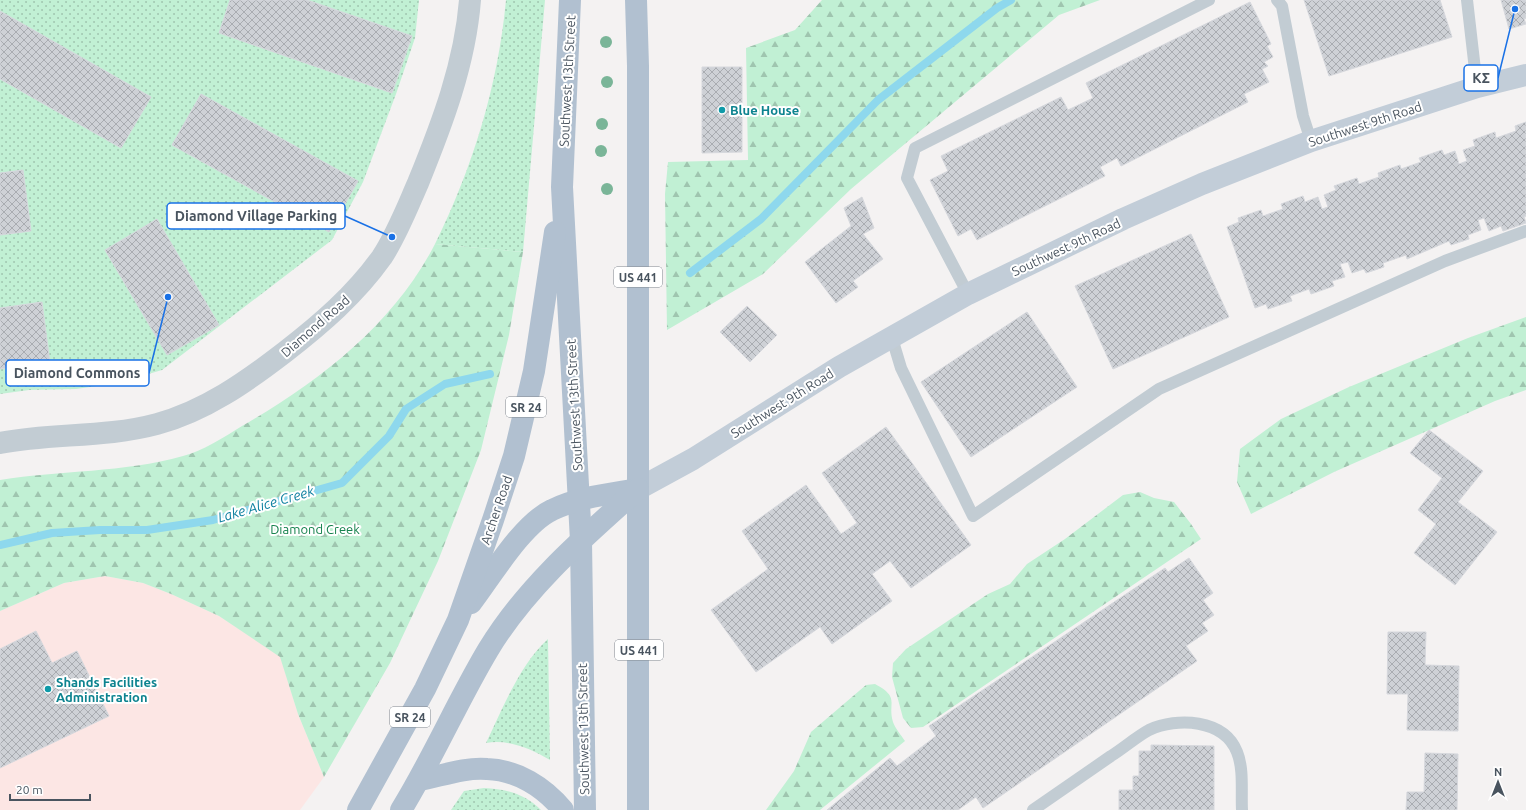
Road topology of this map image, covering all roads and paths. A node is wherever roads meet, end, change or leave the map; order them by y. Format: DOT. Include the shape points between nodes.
graph roads {
  1 [pos="470,0"];
  2 [pos="570,0"];
  3 [pos="636,0"];
  4 [pos="1209,0"];
  5 [pos="1277,0"];
  6 [pos="1467,0"];
  7 [pos="1526,75"];
  8 [pos="1477,88"];
  9 [pos="1312,141"];
  10 [pos="562,187"];
  11 [pos="1526,230"];
  12 [pos="968,294"];
  13 [pos="892,338"];
  14 [pos="0,443"];
  15 [pos="638,489"];
  16 [pos="579,500"];
  17 [pos="581,541"];
  18 [pos="458,620"];
  19 [pos="420,780"];
  20 [pos="358,810"];
  21 [pos="401,810"];
  22 [pos="563,810"];
  23 [pos="585,810"];
  24 [pos="638,810"];
  25 [pos="1033,810"];
  26 [pos="1242,810"];
  1 -- 14 [label="street, Diamond Road" via="459,68 449,101 401,223 382,256 360,286 327,319 246,382 191,412 157,424 114,433"];
  2 -- 10 [label="main road, Southwest 13th Street"];
  3 -- 15 [label="main road, US 441"];
  4 -- 12 [label="lane" via="915,148 907,178"];
  5 -- 9 [label="lane" via="1282,6 1303,116"];
  6 -- 8 [label="lane"];
  7 -- 8 [label="street, Southwest 9th Road"];
  8 -- 9 [label="street, Southwest 9th Road"];
  9 -- 12 [label="street, Southwest 9th Road" via="1202,184"];
  10 -- 16 [label="main road, Southwest 13th Street"];
  10 -- 18 [label="main road, Archer Road / SR 24" via="534,371 514,456"];
  11 -- 13 [label="lane" via="1446,260 1159,389 973,516 901,368"];
  12 -- 13 [label="street, Southwest 9th Road"];
  13 -- 15 [label="street, Southwest 9th Road" via="839,367 693,458"];
  15 -- 16 [label="main road"];
  15 -- 17 [label="main road, SR 24"];
  15 -- 24 [label="main road, US 441"];
  16 -- 17 [label="main road, Southwest 13th Street"];
  16 -- 18 [label="main road" via="544,514 520,536"];
  17 -- 19 [label="main road, SR 24" via="520,605 488,650"];
  17 -- 23 [label="main road, Southwest 13th Street"];
  18 -- 20 [label="main road, Archer Road / SR 24" via="425,689"];
  19 -- 21 [label="main road, SR 24"];
  19 -- 22 [label="main road" via="486,768 503,771 533,783 555,800"];
  25 -- 26 [label="lane" via="1149,730 1177,723 1192,723 1216,729 1226,735 1233,744 1240,765"];
}
